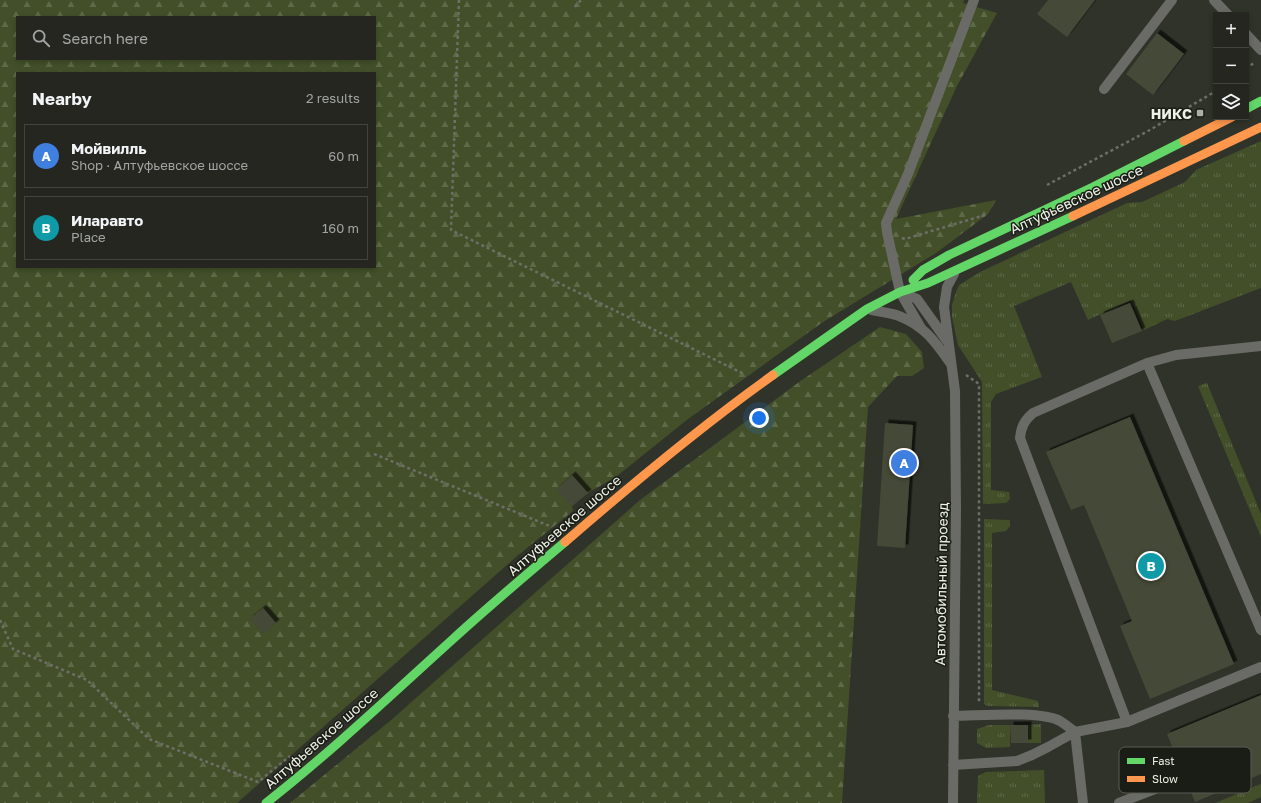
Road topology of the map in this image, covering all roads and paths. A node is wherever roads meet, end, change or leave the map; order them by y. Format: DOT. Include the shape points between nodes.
graph roads {
  1 [pos="459,0"];
  2 [pos="581,0"];
  3 [pos="974,0"];
  4 [pos="1172,0"];
  5 [pos="1214,0"];
  6 [pos="575,7"];
  7 [pos="1225,12"];
  8 [pos="1253,37"];
  9 [pos="1261,50"];
  10 [pos="1256,62"];
  11 [pos="1249,67"];
  12 [pos="1104,89"];
  13 [pos="1213,93"];
  14 [pos="1261,101"];
  15 [pos="1249,108"];
  16 [pos="1226,120"];
  17 [pos="1261,127"];
  18 [pos="1047,185"];
  19 [pos="985,215"];
  20 [pos="887,232"];
  21 [pos="956,270"];
  22 [pos="900,292"];
  23 [pos="866,309"];
  24 [pos="921,328"];
  25 [pos="949,343"];
  26 [pos="1261,347"];
  27 [pos="1147,363"];
  28 [pos="952,366"];
  29 [pos="762,382"];
  30 [pos="374,454"];
  31 [pos="558,529"];
  32 [pos="0,620"];
  33 [pos="1261,630"];
  34 [pos="1261,667"];
  35 [pos="953,716"];
  36 [pos="979,716"];
  37 [pos="1127,722"];
  38 [pos="1075,732"];
  39 [pos="295,752"];
  40 [pos="953,765"];
  41 [pos="1145,793"];
  42 [pos="266,803"];
  43 [pos="953,803"];
  44 [pos="1083,803"];
  45 [pos="1119,803"];
  1 -- 29 [label="path" via="451,230"];
  2 -- 6 [label="path"];
  3 -- 20 [label="lane" via="908,174 886,223"];
  4 -- 12 [label="lane"];
  5 -- 7 [label="lane"];
  8 -- 9 [label="lane"];
  10 -- 11 [label="path"];
  13 -- 18 [label="path"];
  14 -- 15 [label="street"];
  16 -- 22 [label="street, Алтуфьевское шоссе" via="949,255 923,270"];
  17 -- 21 [label="street, Алтуфьевское шоссе"];
  19 -- 20 [label="path" via="905,239"];
  20 -- 22 [label="lane"];
  21 -- 22 [label="street, Алтуфьевское шоссе"];
  21 -- 25 [label="lane, Автомобильный проезд" via="947,287 944,307"];
  22 -- 23 [label="street, Алтуфьевское шоссе"];
  22 -- 24 [label="lane"];
  22 -- 25 [label="lane" via="917,299"];
  23 -- 24 [label="lane" via="899,316"];
  23 -- 29 [label="street, Алтуфьевское шоссе"];
  24 -- 28 [label="lane" via="934,340"];
  25 -- 28 [label="lane, Автомобильный проезд"];
  26 -- 27 [label="lane" via="1176,355"];
  27 -- 33 [label="lane"];
  27 -- 37 [label="lane" via="1033,413 1025,420 1020,438"];
  28 -- 35 [label="lane, Автомобильный проезд" via="955,390 956,502"];
  28 -- 36 [label="path" via="979,384"];
  29 -- 42 [label="street, Алтуфьевское шоссе" via="591,519 369,716"];
  30 -- 31 [label="path"];
  32 -- 39 [label="path" via="13,649 86,680 149,739 258,782"];
  34 -- 37 [label="lane"];
  35 -- 36 [label="lane"];
  35 -- 40 [label="lane, Автомобильный проезд"];
  36 -- 38 [label="lane" via="1041,716 1059,720"];
  37 -- 38 [label="lane"];
  38 -- 40 [label="lane" via="1016,761"];
  38 -- 44 [label="lane"];
  40 -- 43 [label="lane, Автомобильный проезд"];
  41 -- 45 [label="lane"];
}
